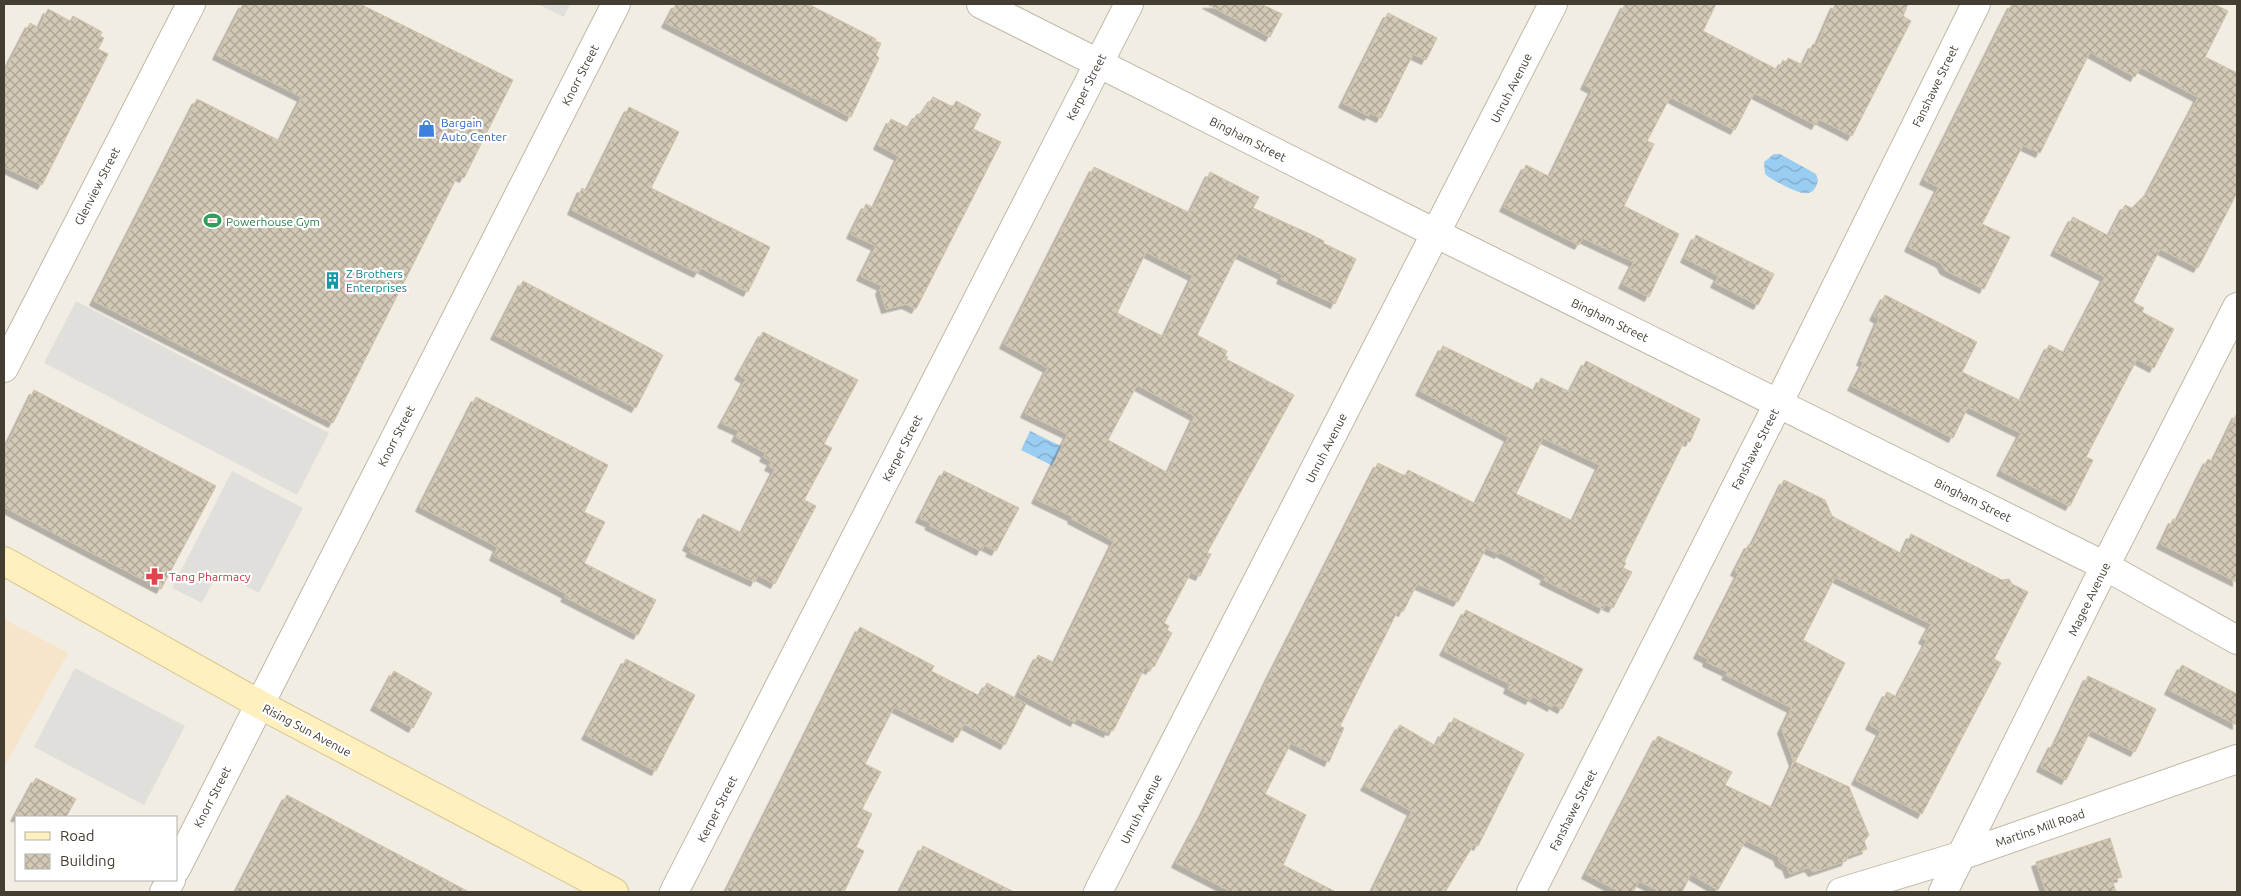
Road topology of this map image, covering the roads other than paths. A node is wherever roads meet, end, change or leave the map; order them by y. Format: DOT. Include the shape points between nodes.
graph roads {
  1 [pos="190,4"];
  2 [pos="616,4"];
  3 [pos="981,4"];
  4 [pos="1129,4"];
  5 [pos="1553,4"];
  6 [pos="1976,4"];
  7 [pos="1098,64"];
  8 [pos="1437,234"];
  9 [pos="2237,307"];
  10 [pos="4,368"];
  11 [pos="1778,404"];
  12 [pos="4,561"];
  13 [pos="2105,566"];
  14 [pos="2237,640"];
  15 [pos="259,704"];
  16 [pos="2237,759"];
  17 [pos="1963,855"];
  18 [pos="178,865"];
  19 [pos="170,881"];
  20 [pos="164,892"];
  21 [pos="614,892"];
  22 [pos="674,892"];
  23 [pos="1098,892"];
  24 [pos="1532,892"];
  25 [pos="1841,892"];
  26 [pos="1943,892"];
  1 -- 10 [label="street, Glenview Street"];
  2 -- 15 [label="street, Knorr Street"];
  3 -- 7 [label="street, Bingham Street"];
  4 -- 7 [label="street, Kerper Street"];
  5 -- 8 [label="street, Unruh Avenue"];
  6 -- 11 [label="street, Fanshawe Street"];
  7 -- 8 [label="street, Bingham Street"];
  7 -- 22 [label="street, Kerper Street"];
  8 -- 11 [label="street, Bingham Street"];
  8 -- 23 [label="street, Unruh Avenue"];
  9 -- 13 [label="street, Magee Avenue"];
  11 -- 13 [label="street, Bingham Street"];
  11 -- 24 [label="street, Fanshawe Street"];
  12 -- 15 [label="main road, Rising Sun Avenue"];
  13 -- 14 [label="street, Bingham Street"];
  13 -- 17 [label="street, Magee Avenue"];
  15 -- 18 [label="street, Knorr Street"];
  15 -- 21 [label="main road, Rising Sun Avenue"];
  16 -- 17 [label="street, Martins Mill Road"];
  17 -- 25 [label="street, Martins Mill Road"];
  17 -- 26 [label="street, Magee Avenue"];
  19 -- 20 [label="street"];
}
